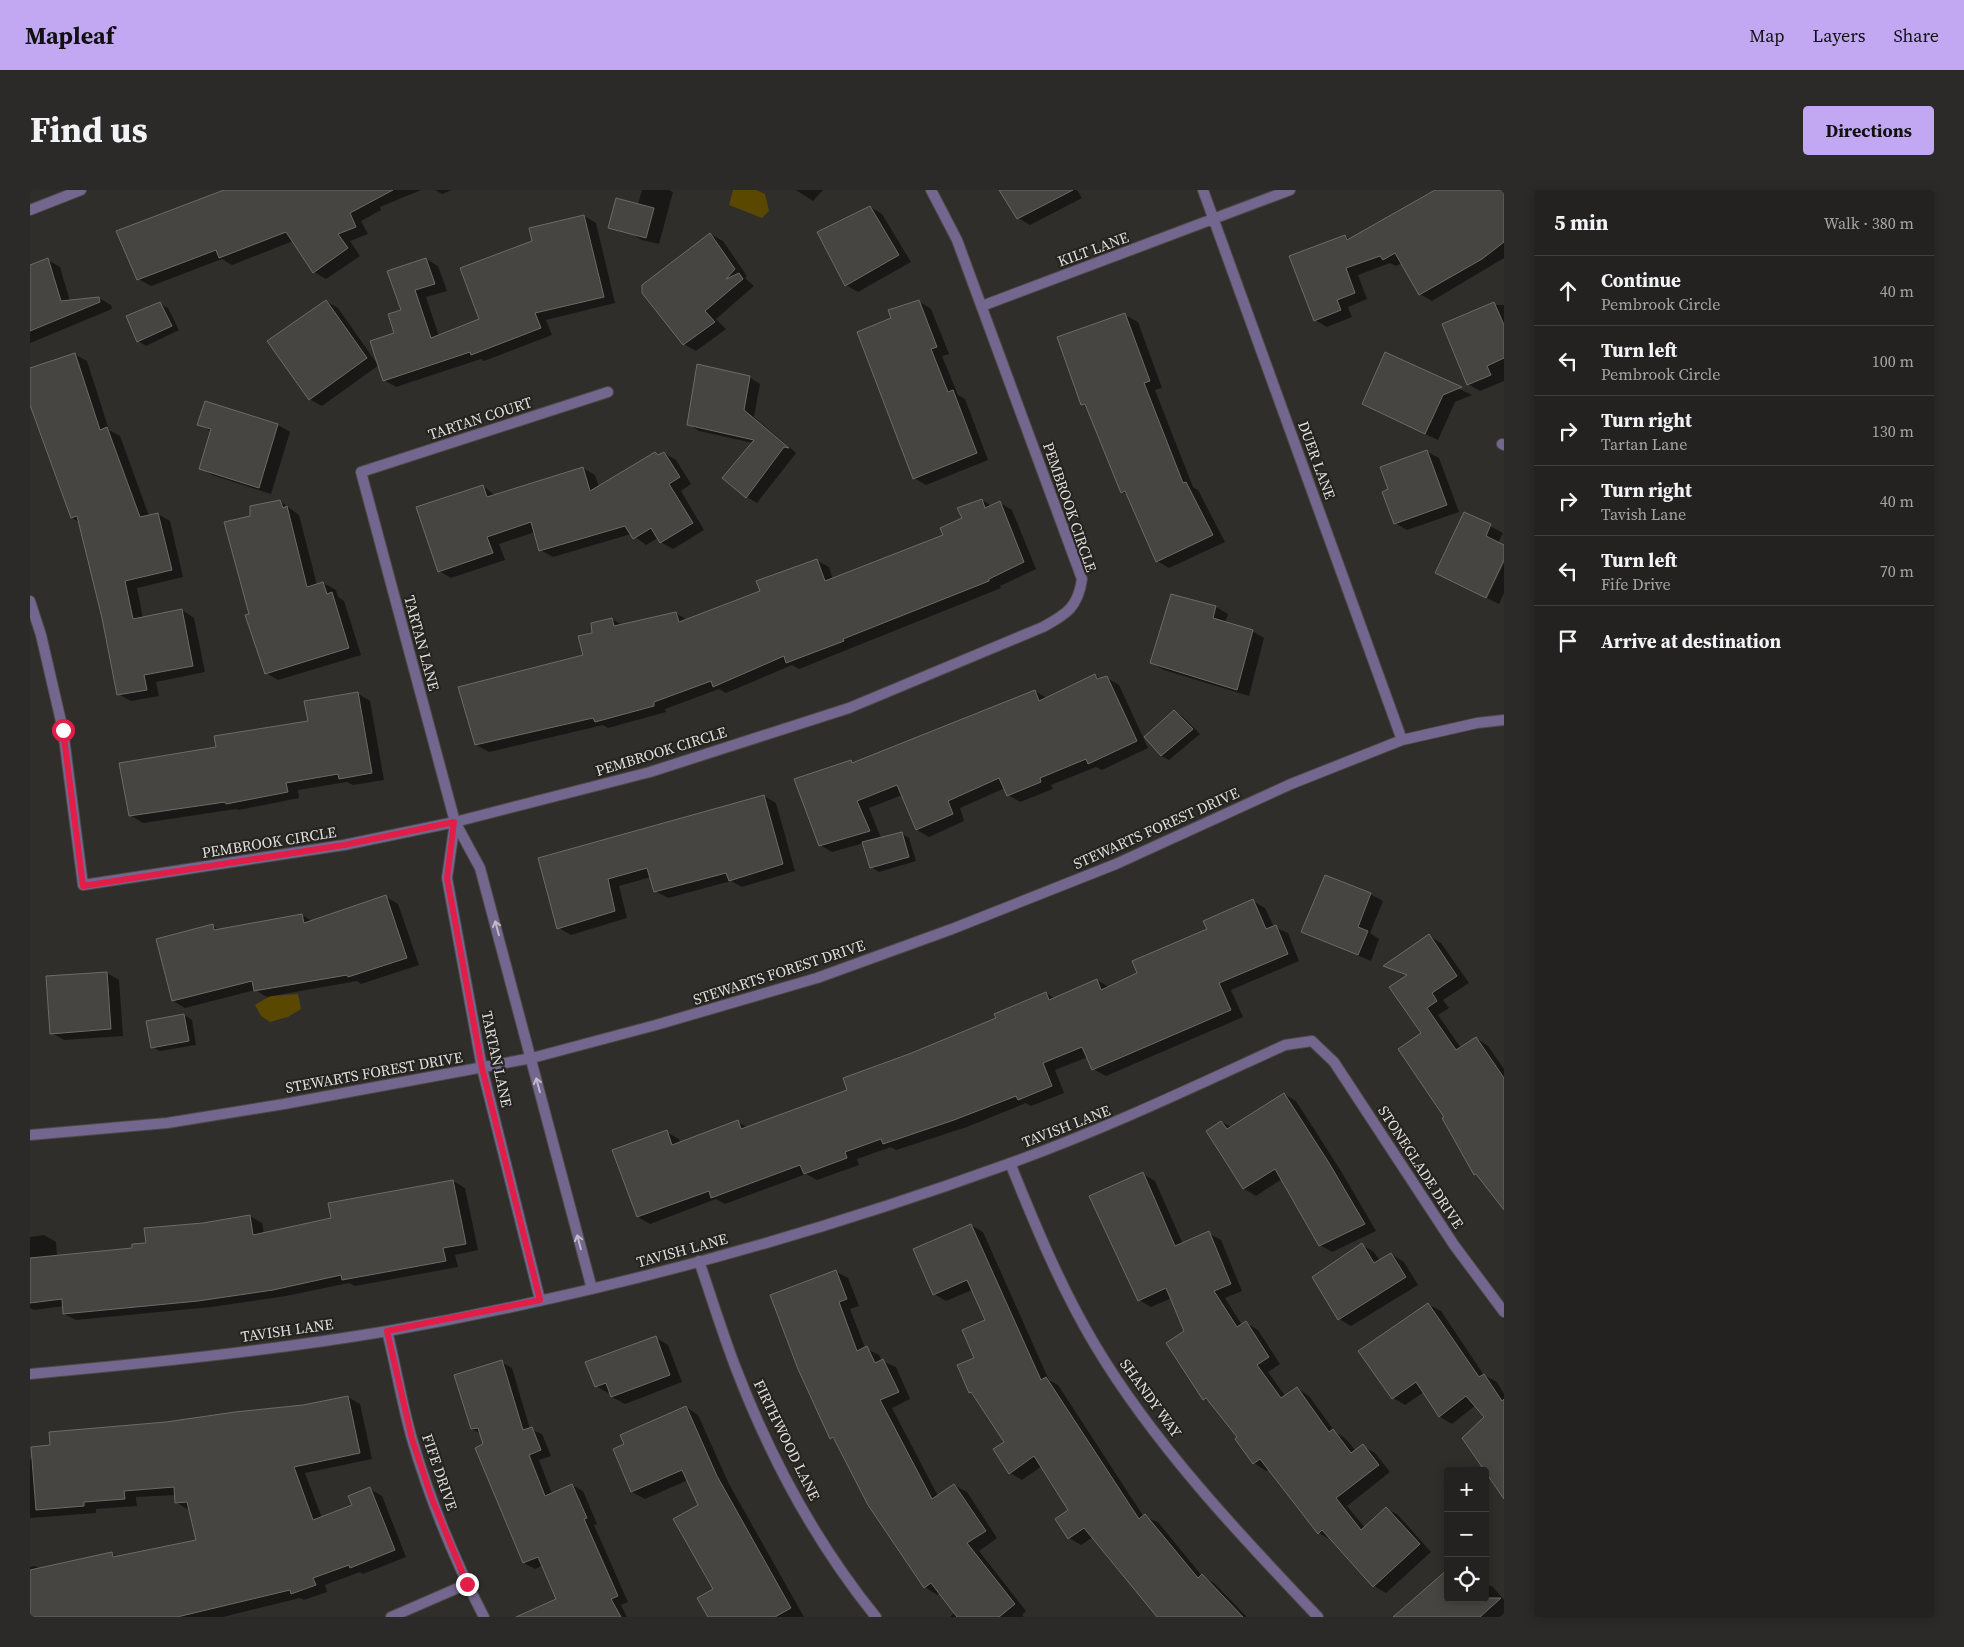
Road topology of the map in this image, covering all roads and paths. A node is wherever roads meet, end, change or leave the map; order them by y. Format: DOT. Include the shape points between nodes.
graph roads {
  1 [pos="81,190"];
  2 [pos="931,190"];
  3 [pos="1202,190"];
  4 [pos="1290,190"];
  5 [pos="30,210"];
  6 [pos="1214,220"];
  7 [pos="982,306"];
  8 [pos="608,392"];
  9 [pos="361,472"];
  10 [pos="30,601"];
  11 [pos="1504,720"];
  12 [pos="1402,740"];
  13 [pos="454,822"];
  14 [pos="1312,1041"];
  15 [pos="532,1058"];
  16 [pos="482,1068"];
  17 [pos="30,1135"];
  18 [pos="1010,1163"];
  19 [pos="700,1261"];
  20 [pos="592,1289"];
  21 [pos="540,1300"];
  22 [pos="1504,1312"];
  23 [pos="387,1331"];
  24 [pos="30,1374"];
  25 [pos="467,1584"];
  26 [pos="391,1617"];
  27 [pos="484,1617"];
  28 [pos="876,1617"];
  29 [pos="1318,1617"];
  1 -- 5 [label="street"];
  2 -- 7 [label="street, PEMBROOK CIRCLE" via="958,240"];
  3 -- 6 [label="street, DUER LANE"];
  4 -- 6 [label="street, KILT LANE"];
  6 -- 7 [label="street, KILT LANE"];
  6 -- 12 [label="street, DUER LANE"];
  7 -- 13 [label="street, PEMBROOK CIRCLE" via="1082,579 1077,600 1061,618 849,708 650,772"];
  8 -- 9 [label="street, TARTAN COURT"];
  9 -- 13 [label="street, TARTAN LANE"];
  10 -- 13 [label="street, PEMBROOK CIRCLE" via="63,730 83,886 344,845"];
  11 -- 12 [label="street, STEWARTS FOREST DRIVE"];
  12 -- 15 [label="street, STEWARTS FOREST DRIVE" via="1291,784 1116,864 952,929 817,978"];
  15 -- 13 [label="street, TARTAN LANE, one-way" via="480,868"];
  13 -- 16 [label="street, TARTAN LANE" via="447,878"];
  14 -- 18 [label="street, TAVISH LANE" via="1285,1045 1128,1117"];
  14 -- 22 [label="street, STONEGLADE DRIVE" via="1334,1062 1454,1245"];
  15 -- 16 [label="street, STEWARTS FOREST DRIVE"];
  20 -- 15 [label="street, TARTAN LANE, one-way"];
  16 -- 17 [label="street, STEWARTS FOREST DRIVE" via="167,1123"];
  16 -- 21 [label="street, TARTAN LANE"];
  18 -- 19 [label="street, TAVISH LANE" via="830,1224"];
  18 -- 29 [label="street, SHANDY WAY" via="1064,1287 1095,1346 1202,1490"];
  19 -- 20 [label="street, TAVISH LANE"];
  19 -- 28 [label="street, FIRTHWOOD LANE" via="735,1366 769,1445 808,1519 856,1593"];
  20 -- 21 [label="street, TAVISH LANE"];
  21 -- 23 [label="street, TAVISH LANE"];
  23 -- 24 [label="street, TAVISH LANE" via="202,1358"];
  23 -- 25 [label="street, FIFE DRIVE" via="412,1439 432,1499"];
  25 -- 26 [label="street"];
  25 -- 27 [label="street, FIFE DRIVE"];
}
